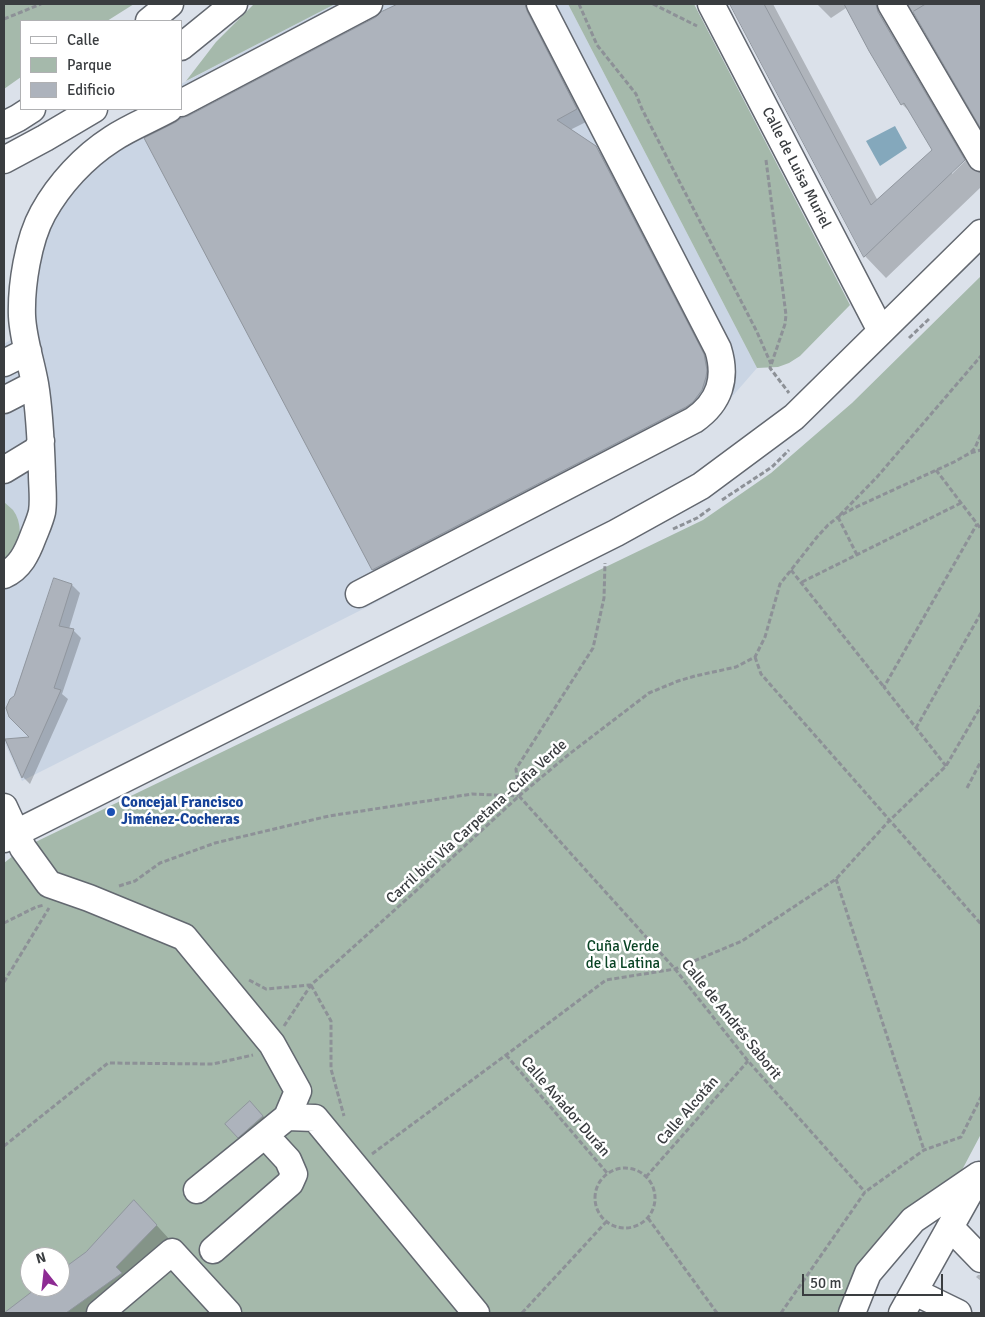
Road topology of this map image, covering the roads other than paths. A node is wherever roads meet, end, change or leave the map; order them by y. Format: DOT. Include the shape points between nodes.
graph roads {
  1 [pos="170,4"];
  2 [pos="234,4"];
  3 [pos="369,4"];
  4 [pos="540,4"];
  5 [pos="712,4"];
  6 [pos="891,4"];
  7 [pos="150,20"];
  8 [pos="182,47"];
  9 [pos="182,101"];
  10 [pos="30,110"];
  11 [pos="92,110"];
  12 [pos="167,110"];
  13 [pos="4,125"];
  14 [pos="981,158"];
  15 [pos="4,160"];
  16 [pos="981,233"];
  17 [pos="881,331"];
  18 [pos="28,351"];
  19 [pos="4,363"];
  20 [pos="35,384"];
  21 [pos="4,400"];
  22 [pos="41,441"];
  23 [pos="4,470"];
  24 [pos="4,575"];
  25 [pos="360,594"];
  26 [pos="4,806"];
  27 [pos="10,836"];
  28 [pos="287,1117"];
  29 [pos="265,1135"];
  30 [pos="980,1174"];
  31 [pos="197,1190"];
  32 [pos="951,1228"];
  33 [pos="213,1250"];
  34 [pos="981,1259"];
  35 [pos="909,1303"];
  36 [pos="100,1313"];
  37 [pos="228,1313"];
  38 [pos="476,1313"];
  39 [pos="852,1313"];
  40 [pos="958,1313"];
  1 -- 7 [label="street"];
  2 -- 8 [label="street"];
  3 -- 9 [label="street"];
  4 -- 25 [label="street" via="718,349 722,369 720,388 710,406 694,420"];
  5 -- 17 [label="street, Calle de Luisa Muriel"];
  6 -- 14 [label="street"];
  10 -- 13 [label="street"];
  11 -- 15 [label="street"];
  12 -- 18 [label="street" via="112,138 93,153 66,180 42,214 29,251 25,276 22,317"];
  16 -- 17 [label="street"];
  17 -- 27 [label="street" via="794,416 701,486 616,533"];
  18 -- 19 [label="street"];
  18 -- 20 [label="street"];
  20 -- 21 [label="street"];
  20 -- 22 [label="street"];
  22 -- 23 [label="street" via="37,450"];
  22 -- 24 [label="street" via="42,513 26,554 18,566"];
  26 -- 27 [label="street"];
  27 -- 28 [label="street" via="23,848 49,884 184,937 272,1044 298,1091"];
  28 -- 29 [label="street"];
  28 -- 38 [label="street" via="315,1118"];
  29 -- 31 [label="street"];
  29 -- 33 [label="street" via="288,1160 294,1174 290,1183"];
  30 -- 32 [label="street"];
  30 -- 39 [label="street" via="913,1220 868,1273"];
  32 -- 34 [label="street"];
  32 -- 35 [label="street"];
  35 -- 40 [label="street"];
  36 -- 37 [label="street" via="172,1252"];
}
